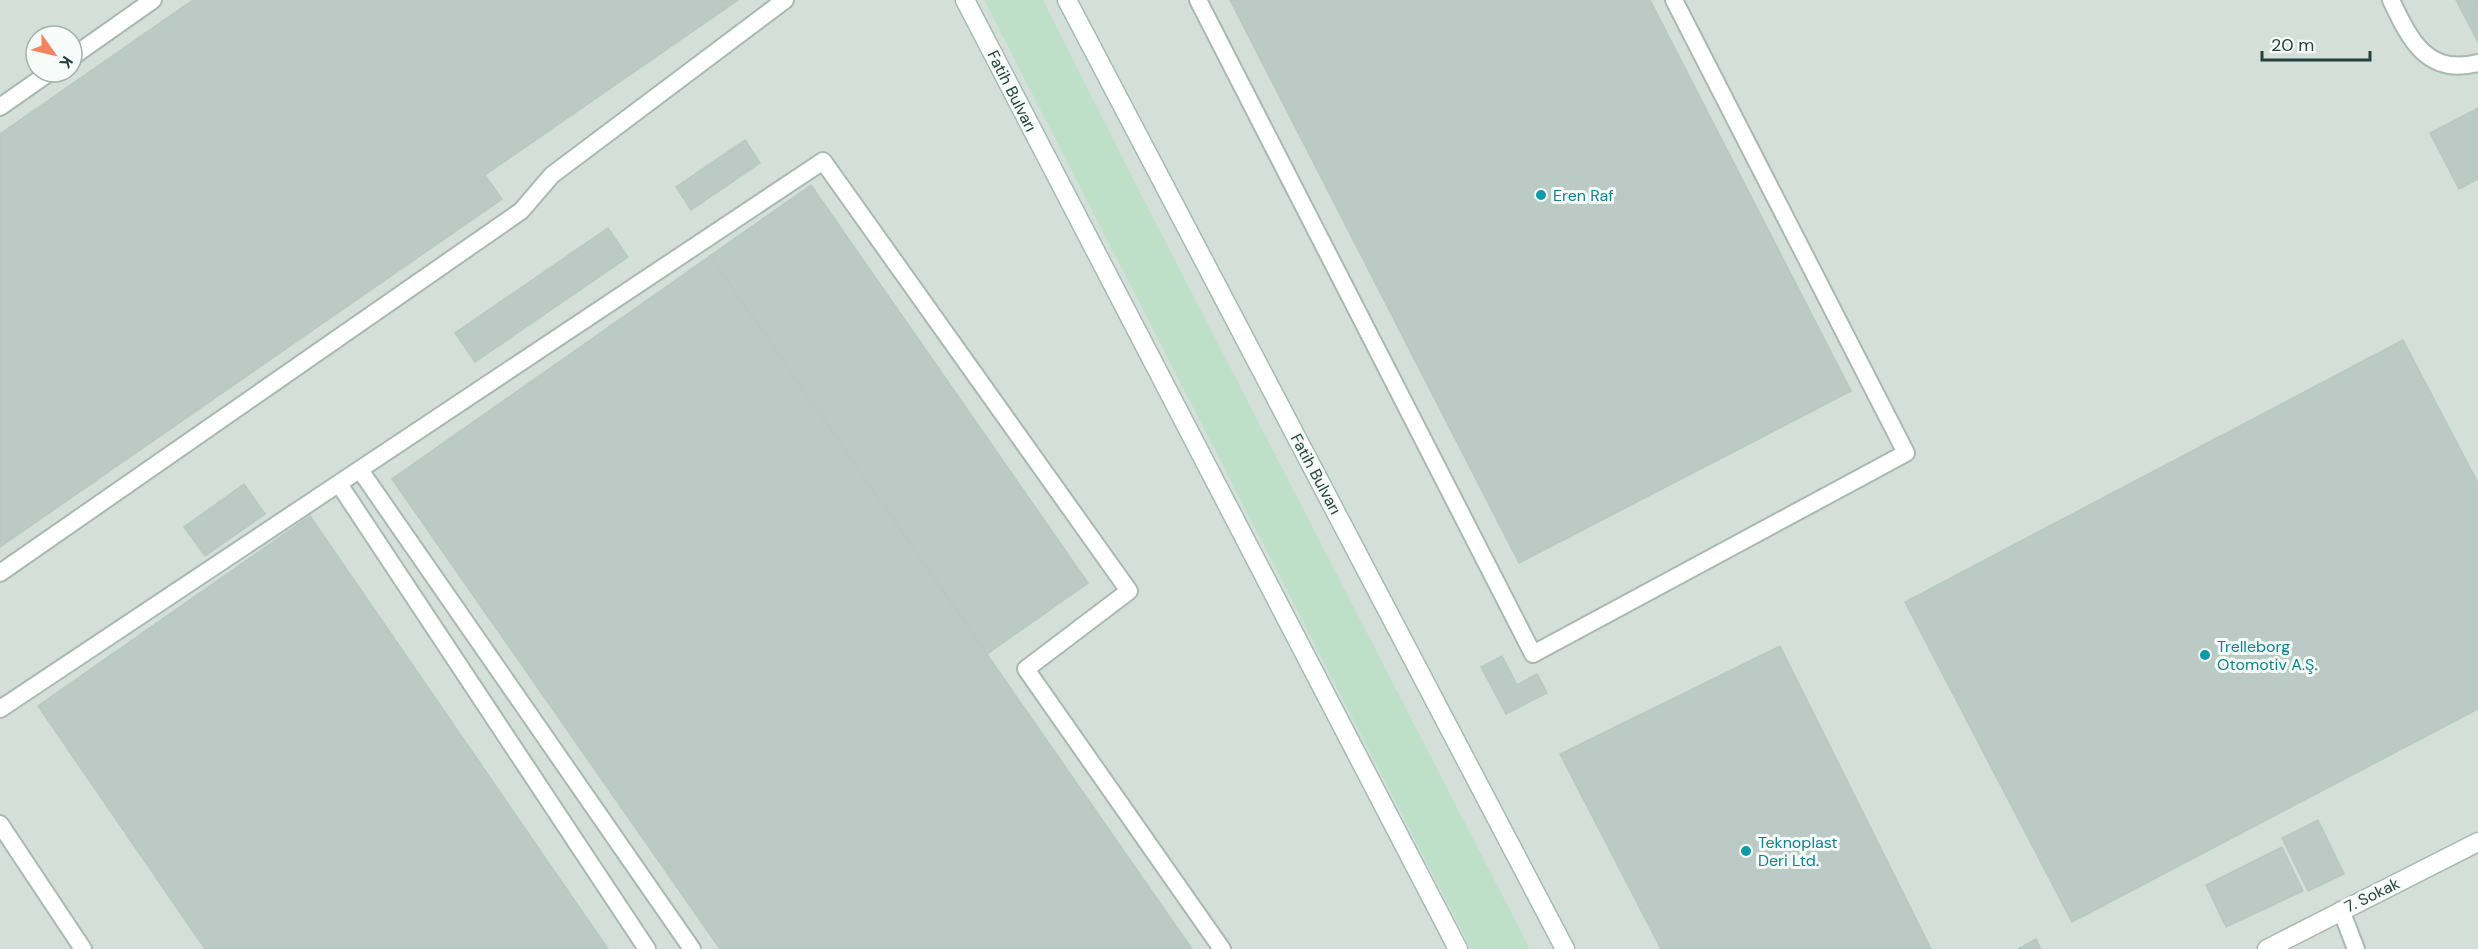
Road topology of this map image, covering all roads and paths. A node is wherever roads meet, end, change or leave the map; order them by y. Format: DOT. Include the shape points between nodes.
graph roads {
  1 [pos="153,0"];
  2 [pos="785,0"];
  3 [pos="965,0"];
  4 [pos="1067,0"];
  5 [pos="1198,0"];
  6 [pos="1674,0"];
  7 [pos="2391,0"];
  8 [pos="84,49"];
  9 [pos="2478,63"];
  10 [pos="33,84"];
  11 [pos="0,108"];
  12 [pos="360,470"];
  13 [pos="339,484"];
  14 [pos="0,573"];
  15 [pos="0,709"];
  16 [pos="0,824"];
  17 [pos="2478,842"];
  18 [pos="2341,910"];
  19 [pos="83,949"];
  20 [pos="647,949"];
  21 [pos="692,949"];
  22 [pos="1222,949"];
  23 [pos="1458,949"];
  24 [pos="1564,949"];
  25 [pos="2266,949"];
  26 [pos="2356,949"];
  1 -- 8 [label="lane"];
  2 -- 14 [label="lane" via="552,175 521,211"];
  3 -- 23 [label="main road, Fatih Bulvarı"];
  4 -- 24 [label="main road, Fatih Bulvarı"];
  5 -- 6 [label="lane" via="1533,654 1906,453"];
  7 -- 9 [label="lane" via="2418,47 2431,58 2445,66"];
  10 -- 11 [label="lane"];
  12 -- 13 [label="lane"];
  12 -- 21 [label="lane"];
  12 -- 22 [label="lane" via="823,161 1129,591 1026,669"];
  13 -- 15 [label="lane"];
  13 -- 20 [label="lane"];
  16 -- 19 [label="lane"];
  17 -- 18 [label="main road, 7. Sokak"];
  18 -- 25 [label="main road, 7. Sokak"];
  18 -- 26 [label="lane"];
}
